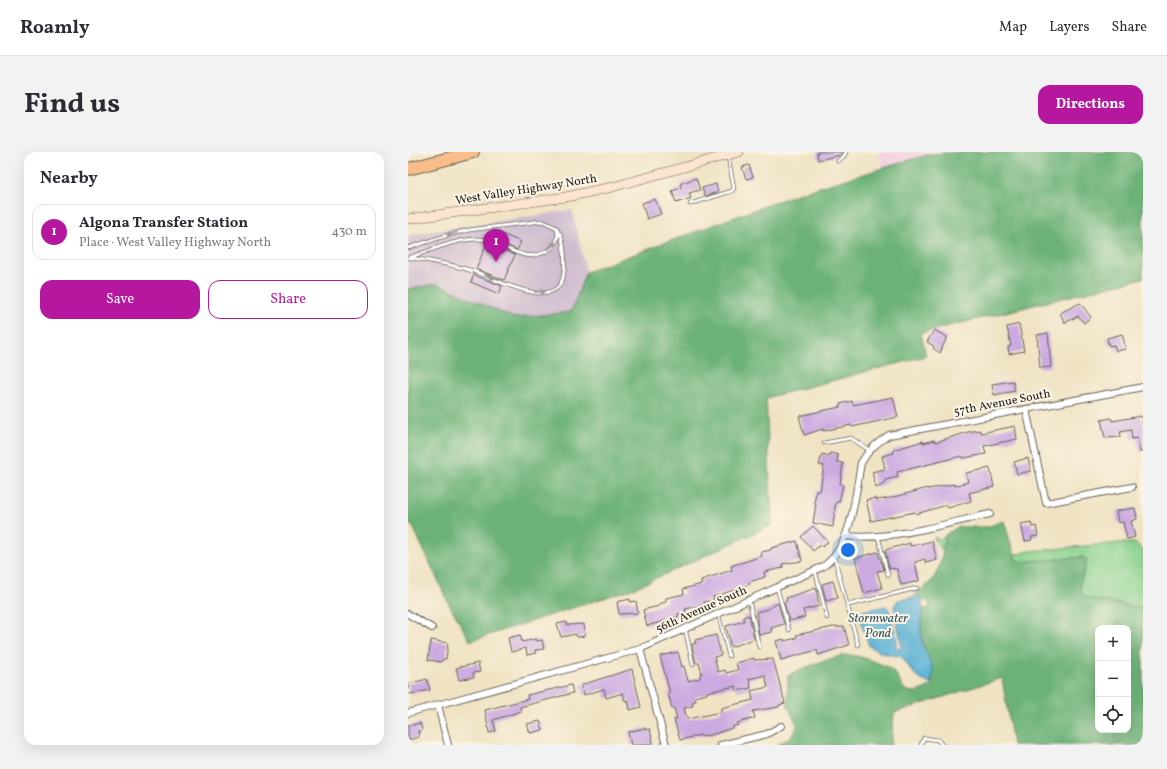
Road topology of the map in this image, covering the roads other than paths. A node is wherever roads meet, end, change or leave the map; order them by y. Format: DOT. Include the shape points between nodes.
graph roads {
  1 [pos="473,152"];
  2 [pos="739,152"];
  3 [pos="846,152"];
  4 [pos="727,155"];
  5 [pos="838,161"];
  6 [pos="408,169"];
  7 [pos="690,204"];
  8 [pos="408,219"];
  9 [pos="557,228"];
  10 [pos="408,248"];
  11 [pos="408,258"];
  12 [pos="1143,387"];
  13 [pos="1026,409"];
  14 [pos="824,443"];
  15 [pos="870,450"];
  16 [pos="1132,487"];
  17 [pos="990,514"];
  18 [pos="846,536"];
  19 [pos="878,536"];
  20 [pos="834,556"];
  21 [pos="815,570"];
  22 [pos="888,575"];
  23 [pos="777,587"];
  24 [pos="917,588"];
  25 [pos="748,600"];
  26 [pos="848,605"];
  27 [pos="718,613"];
  28 [pos="408,614"];
  29 [pos="827,618"];
  30 [pos="432,628"];
  31 [pos="684,628"];
  32 [pos="788,630"];
  33 [pos="858,645"];
  34 [pos="759,647"];
  35 [pos="640,648"];
  36 [pos="729,656"];
  37 [pos="693,665"];
  38 [pos="438,705"];
  39 [pos="408,713"];
  40 [pos="781,726"];
  41 [pos="448,745"];
  42 [pos="666,745"];
  43 [pos="721,745"];
  44 [pos="921,745"];
  45 [pos="942,745"];
  1 -- 6 [label="highway"];
  2 -- 4 [label="main road, West Valley Highway North"];
  3 -- 5 [label="lane"];
  4 -- 7 [label="lane" via="734,188 732,191"];
  4 -- 8 [label="main road, West Valley Highway North" via="566,197"];
  9 -- 10 [label="lane, one-way" via="542,221 469,230"];
  11 -- 9 [label="lane, one-way" via="445,245 476,239 488,241 516,253 532,256 543,254 552,247 559,235"];
  11 -- 9 [label="lane, one-way" via="475,272 529,292 551,291 559,287 563,277 564,242"];
  12 -- 13 [label="street, 57th Avenue South"];
  13 -- 15 [label="street, 57th Avenue South" via="889,435"];
  13 -- 16 [label="street" via="1046,503"];
  14 -- 15 [label="lane" via="851,438"];
  15 -- 18 [label="street, 56th Avenue South" via="861,463"];
  17 -- 19 [label="street"];
  18 -- 19 [label="street"];
  18 -- 20 [label="street, 56th Avenue South"];
  19 -- 22 [label="lane"];
  20 -- 21 [label="street, 56th Avenue South" via="828,563"];
  20 -- 26 [label="lane"];
  21 -- 23 [label="street, 56th Avenue South"];
  21 -- 29 [label="lane"];
  23 -- 25 [label="street, 56th Avenue South"];
  23 -- 32 [label="lane"];
  24 -- 26 [label="lane"];
  25 -- 27 [label="street, 56th Avenue South"];
  25 -- 34 [label="lane"];
  26 -- 33 [label="lane"];
  27 -- 31 [label="street, 56th Avenue South"];
  27 -- 36 [label="lane"];
  28 -- 30 [label="street"];
  31 -- 35 [label="street, 56th Avenue South"];
  31 -- 37 [label="lane"];
  35 -- 38 [label="street, 56th Avenue South"];
  35 -- 42 [label="street"];
  38 -- 39 [label="street, 56th Avenue South"];
  38 -- 41 [label="street"];
  40 -- 43 [label="street" via="767,734"];
  44 -- 45 [label="lane" via="924,738 938,740"];
}
